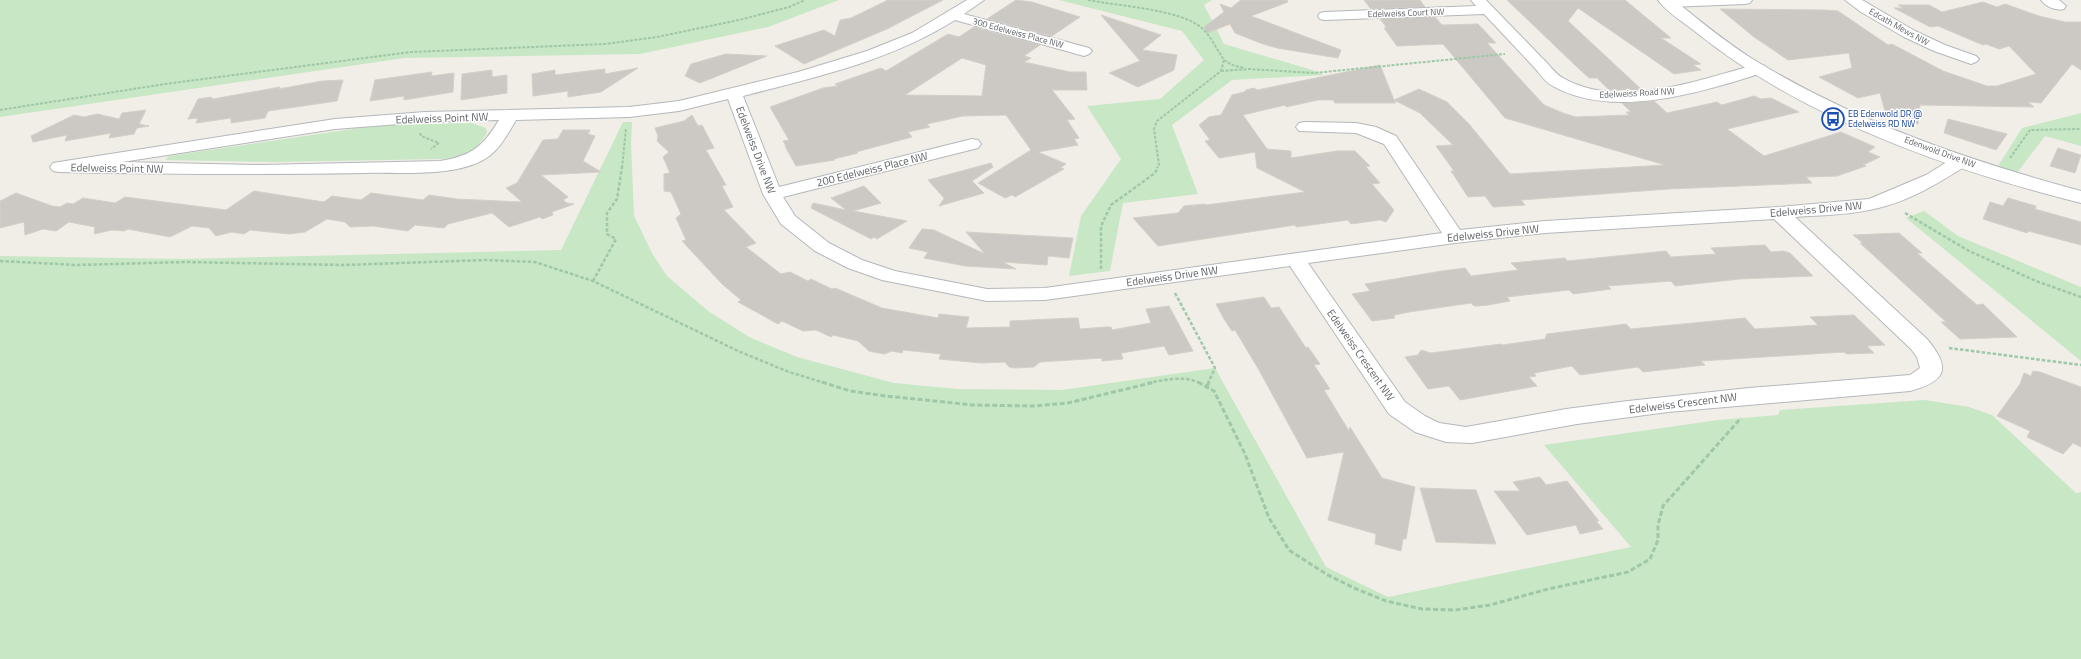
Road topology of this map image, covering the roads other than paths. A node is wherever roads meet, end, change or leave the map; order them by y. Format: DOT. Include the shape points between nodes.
graph roads {
  1 [pos="977,0"];
  2 [pos="1744,0"];
  3 [pos="1852,0"];
  4 [pos="1667,1"];
  5 [pos="1483,5"];
  6 [pos="952,15"];
  7 [pos="1325,16"];
  8 [pos="1084,51"];
  9 [pos="1972,59"];
  10 [pos="1758,69"];
  11 [pos="734,93"];
  12 [pos="510,116"];
  13 [pos="1305,127"];
  14 [pos="972,144"];
  15 [pos="1961,161"];
  16 [pos="772,194"];
  17 [pos="2081,196"];
  18 [pos="1779,213"];
  19 [pos="1455,237"];
  20 [pos="1295,259"];
  1 -- 6 [label="street, Edelweiss Drive NW"];
  2 -- 4 [label="street"];
  3 -- 9 [label="street, Edcath Mews NW" via="1908,34"];
  4 -- 10 [label="street, Edenwold Drive NW"];
  5 -- 7 [label="street, Edelweiss Court NW"];
  5 -- 10 [label="street, Edelweiss Road NW" via="1556,82 1570,89 1603,96 1664,93 1687,90"];
  6 -- 8 [label="street, 300 Edelweiss Place NW"];
  6 -- 11 [label="street, Edelweiss Drive NW" via="917,36 868,56"];
  10 -- 15 [label="street, Edenwold Drive NW" via="1845,115"];
  11 -- 12 [label="street, Edelweiss Point NW" via="679,106 629,112"];
  11 -- 16 [label="street, Edelweiss Drive NW"];
  12 -- 12 [label="street, Edelweiss Point NW" via="495,142 481,155 452,165 261,170 59,167 335,124 425,117"];
  13 -- 19 [label="street" via="1356,128 1390,140"];
  14 -- 16 [label="street, 200 Edelweiss Place NW"];
  15 -- 17 [label="street, Edenwold Drive NW"];
  15 -- 18 [label="street, Edelweiss Drive NW" via="1933,179 1872,204"];
  16 -- 20 [label="street, Edelweiss Drive NW" via="788,220 822,247 855,264 889,276 987,295 1046,294"];
  18 -- 19 [label="street, Edelweiss Drive NW" via="1606,222"];
  18 -- 20 [label="street, Edelweiss Crescent NW" via="1919,344 1929,355 1932,364 1930,375 1910,383 1760,394 1578,416 1474,434 1454,435 1412,420 1398,408"];
  19 -- 20 [label="street, Edelweiss Drive NW"];
}
